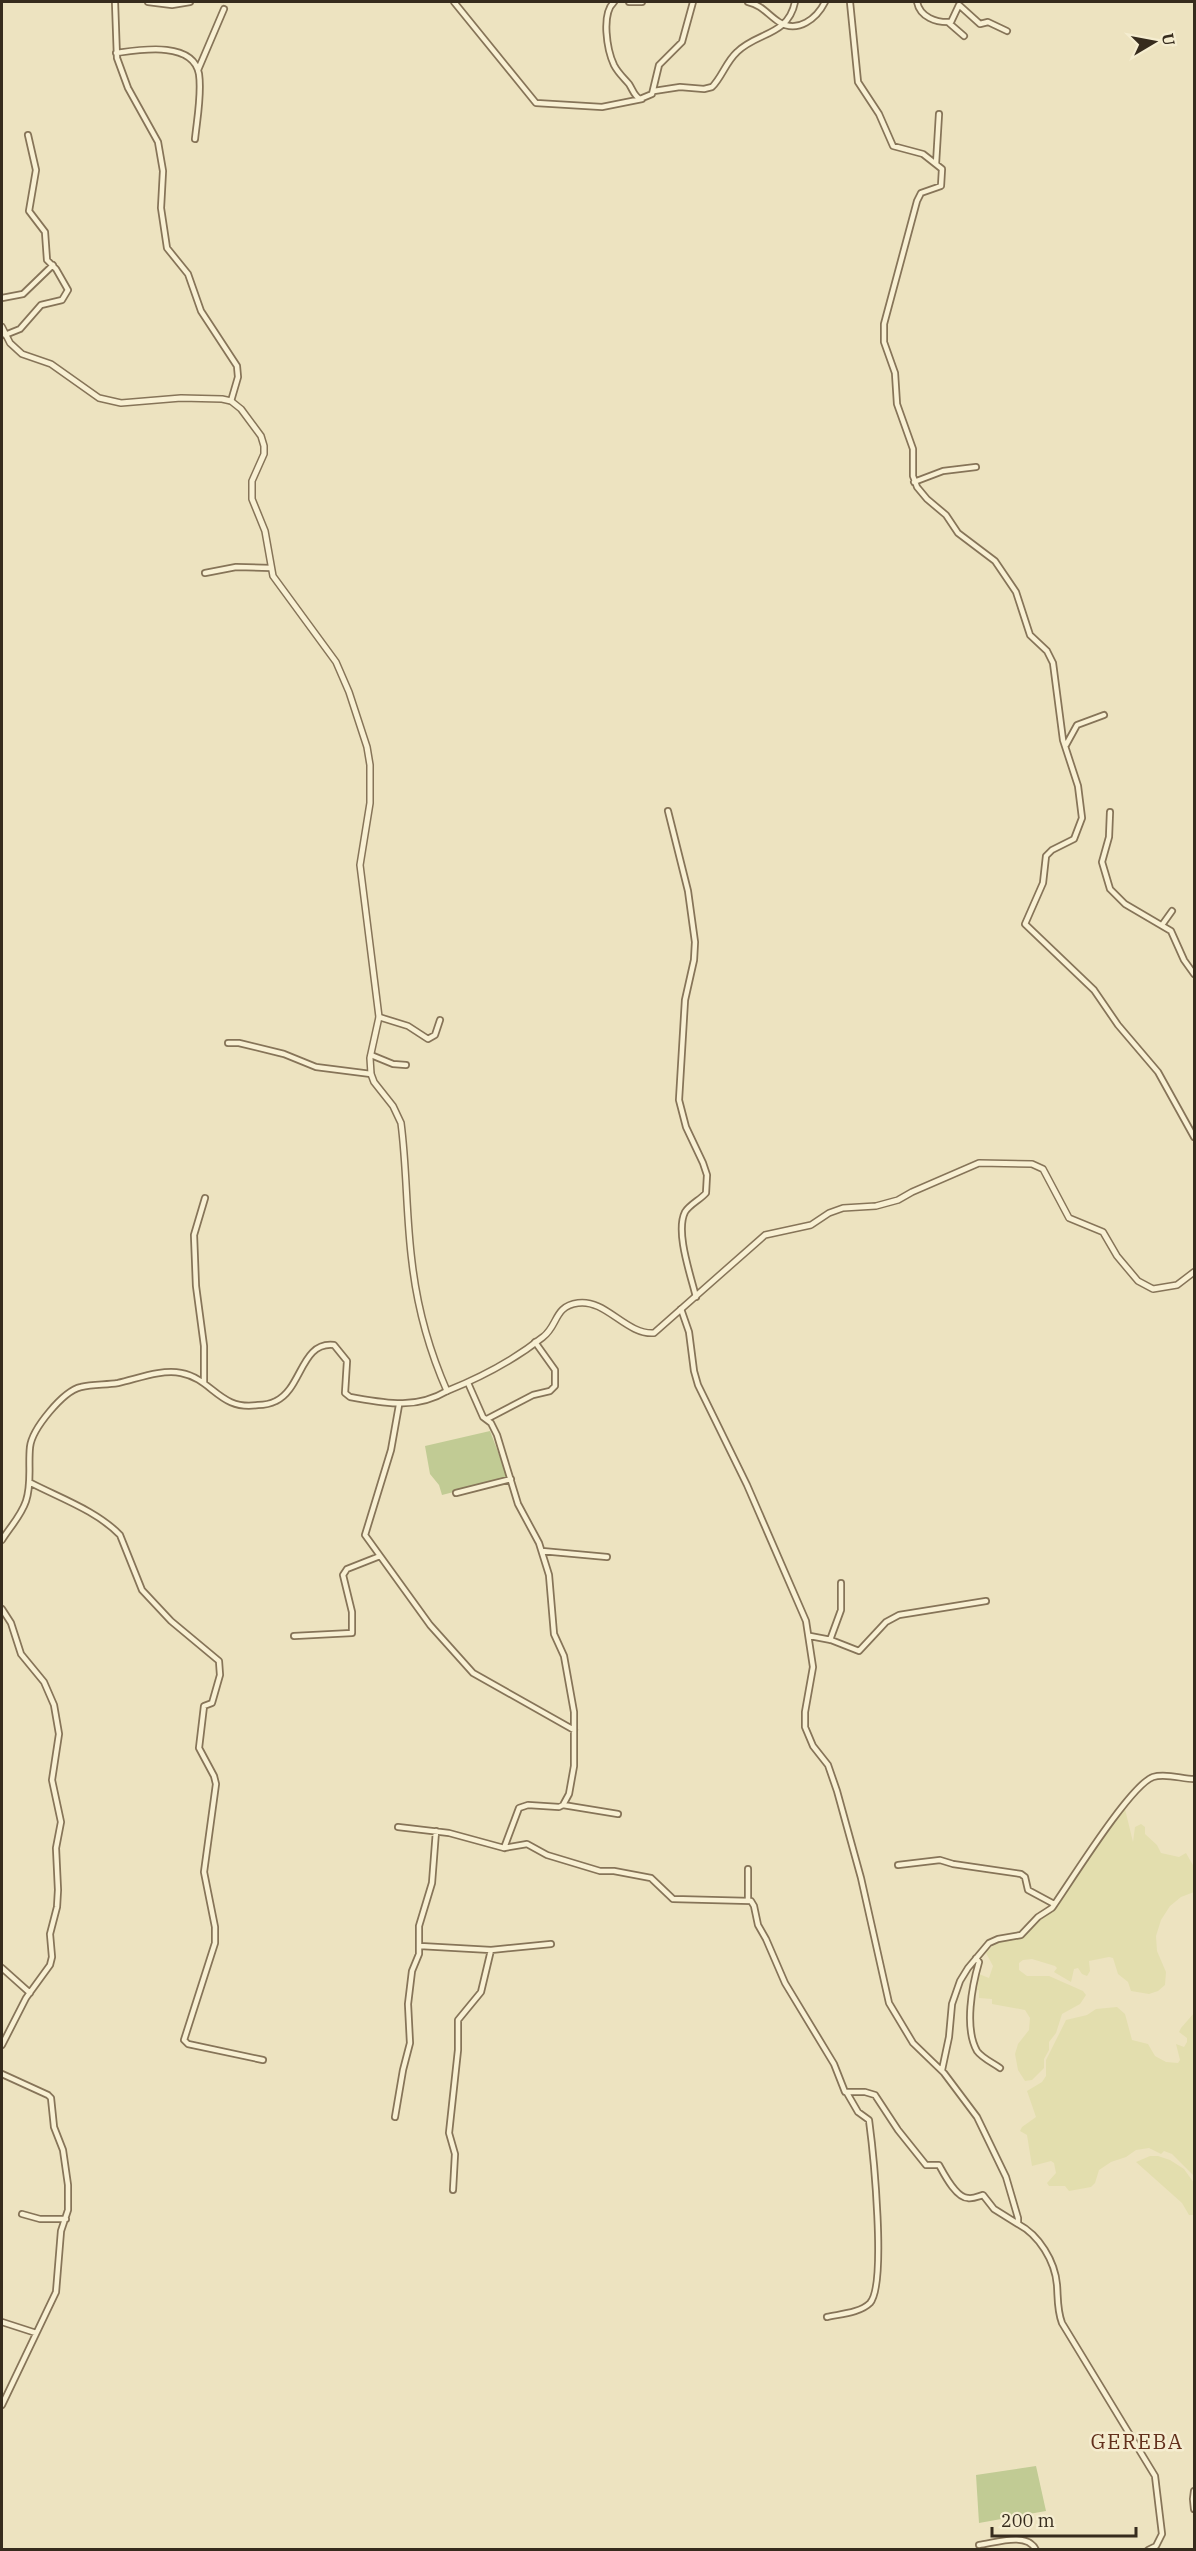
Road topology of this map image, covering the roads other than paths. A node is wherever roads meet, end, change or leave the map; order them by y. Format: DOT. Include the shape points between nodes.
graph roads {
  1 [pos="115,2"];
  2 [pos="148,2"];
  3 [pos="190,2"];
  4 [pos="454,2"];
  5 [pos="614,2"];
  6 [pos="629,2"];
  7 [pos="642,2"];
  8 [pos="693,2"];
  9 [pos="748,2"];
  10 [pos="795,2"];
  11 [pos="825,2"];
  12 [pos="850,2"];
  13 [pos="917,2"];
  14 [pos="959,3"];
  15 [pos="224,9"];
  16 [pos="949,23"];
  17 [pos="783,24"];
  18 [pos="1007,31"];
  19 [pos="964,36"];
  20 [pos="116,53"];
  21 [pos="198,70"];
  22 [pos="654,91"];
  23 [pos="642,99"];
  24 [pos="939,114"];
  25 [pos="28,135"];
  26 [pos="195,140"];
  27 [pos="936,164"];
  28 [pos="53,266"];
  29 [pos="2,298"];
  30 [pos="2,327"];
  31 [pos="5,335"];
  32 [pos="231,401"];
  33 [pos="976,467"];
  34 [pos="914,482"];
  35 [pos="271,568"];
  36 [pos="205,573"];
  37 [pos="1104,715"];
  38 [pos="1065,747"];
  39 [pos="668,812"];
  40 [pos="1110,812"];
  41 [pos="1172,912"];
  42 [pos="1162,925"];
  43 [pos="1194,974"];
  44 [pos="379,1017"];
  45 [pos="440,1020"];
  46 [pos="228,1043"];
  47 [pos="371,1055"];
  48 [pos="406,1065"];
  49 [pos="371,1074"];
  50 [pos="1194,1137"];
  51 [pos="205,1198"];
  52 [pos="1194,1272"];
  53 [pos="696,1297"];
  54 [pos="681,1309"];
  55 [pos="535,1342"];
  56 [pos="204,1383"];
  57 [pos="468,1383"];
  58 [pos="447,1391"];
  59 [pos="399,1405"];
  60 [pos="487,1419"];
  61 [pos="511,1479"];
  62 [pos="31,1483"];
  63 [pos="456,1494"];
  64 [pos="2,1540"];
  65 [pos="542,1551"];
  66 [pos="380,1556"];
  67 [pos="607,1557"];
  68 [pos="841,1583"];
  69 [pos="986,1601"];
  70 [pos="2,1609"];
  71 [pos="294,1636"];
  72 [pos="810,1636"];
  73 [pos="830,1640"];
  74 [pos="574,1730"];
  75 [pos="1194,1780"];
  76 [pos="563,1805"];
  77 [pos="618,1814"];
  78 [pos="398,1827"];
  79 [pos="436,1831"];
  80 [pos="504,1848"];
  81 [pos="898,1866"];
  82 [pos="748,1869"];
  83 [pos="748,1900"];
  84 [pos="1054,1904"];
  85 [pos="551,1944"];
  86 [pos="420,1946"];
  87 [pos="491,1950"];
  88 [pos="976,1958"];
  89 [pos="2,1968"];
  90 [pos="30,1993"];
  91 [pos="2,2045"];
  92 [pos="262,2060"];
  93 [pos="1000,2068"];
  94 [pos="942,2070"];
  95 [pos="2,2074"];
  96 [pos="847,2093"];
  97 [pos="395,2117"];
  98 [pos="453,2190"];
  99 [pos="22,2214"];
  100 [pos="66,2219"];
  101 [pos="1018,2224"];
  102 [pos="826,2317"];
  103 [pos="2,2322"];
  104 [pos="36,2333"];
  105 [pos="2,2405"];
  106 [pos="1194,2491"];
  107 [pos="1194,2509"];
  108 [pos="979,2545"];
  109 [pos="1159,2547"];
  110 [pos="1036,2550"];
  111 [pos="1148,2550"];
  1 -- 20 [label="street"];
  2 -- 3 [label="street"];
  4 -- 23 [label="street" via="536,103 602,106"];
  5 -- 23 [label="street" via="607,20 611,57 635,95"];
  6 -- 7 [label="street"];
  8 -- 22 [label="street" via="682,42 659,65"];
  9 -- 17 [label="street"];
  10 -- 17 [label="street"];
  11 -- 17 [label="street" via="810,21"];
  12 -- 27 [label="street" via="860,88 877,110 893,146 923,154"];
  13 -- 16 [label="street" via="925,17"];
  14 -- 16 [label="street" via="955,18"];
  14 -- 18 [label="street" via="981,24 988,22"];
  15 -- 21 [label="street"];
  16 -- 19 [label="street"];
  17 -- 22 [label="street" via="775,32 747,43 726,64 712,87"];
  20 -- 21 [label="street" via="161,48 181,54"];
  20 -- 32 [label="street" via="125,84 158,142 162,166 160,208 167,248 188,274 201,311 237,366"];
  21 -- 26 [label="street"];
  22 -- 23 [label="street"];
  24 -- 27 [label="street"];
  25 -- 28 [label="street" via="36,170 29,211 45,232 47,258"];
  27 -- 34 [label="street" via="942,169 943,184 921,193 917,201 884,324 897,404 913,449"];
  28 -- 29 [label="street" via="21,296"];
  28 -- 31 [label="street" via="68,287 63,299 41,305 20,329"];
  30 -- 31 [label="street"];
  31 -- 32 [label="street" via="22,354 51,364 99,398 121,403 181,398"];
  32 -- 35 [label="street" via="254,425 264,446 252,481 252,499 266,531"];
  33 -- 34 [label="street" via="943,471"];
  34 -- 38 [label="street" via="958,533 995,561 1013,587 1030,635 1053,663"];
  35 -- 36 [label="street" via="236,567"];
  35 -- 44 [label="street" via="276,583 336,662 367,747 370,803 360,865"];
  37 -- 38 [label="street" via="1077,725"];
  38 -- 50 [label="street" via="1080,796 1081,826 1074,839 1046,856 1043,883 1025,924 1092,986 1158,1072"];
  39 -- 53 [label="street" via="688,891 695,942 685,1000 678,1090 682,1116 707,1175 706,1192 687,1210 682,1224"];
  40 -- 42 [label="street" via="1102,862 1110,889 1125,904"];
  41 -- 42 [label="street"];
  42 -- 43 [label="street" via="1171,931"];
  44 -- 45 [label="street" via="411,1027 428,1039 435,1035"];
  44 -- 47 [label="street"];
  46 -- 49 [label="street" via="284,1054 316,1067"];
  47 -- 48 [label="street"];
  47 -- 49 [label="street"];
  49 -- 58 [label="street" via="401,1123 412,1262 426,1331"];
  51 -- 56 [label="street" via="194,1235"];
  52 -- 53 [label="street" via="1177,1285 1153,1289 1138,1281 1103,1232 1069,1218 1043,1169 1032,1164 979,1163 898,1200 843,1208 811,1225 765,1235"];
  53 -- 54 [label="street"];
  54 -- 55 [label="street" via="650,1334 594,1306 576,1303 560,1311 546,1335"];
  54 -- 72 [label="street" via="689,1332 695,1378 747,1485"];
  55 -- 57 [label="street"];
  55 -- 60 [label="street" via="555,1370 555,1386"];
  56 -- 59 [label="street" via="237,1406 277,1401 292,1386 313,1350 325,1344 334,1345 347,1361 347,1396"];
  56 -- 62 [label="street" via="181,1373 166,1372 113,1384 82,1386 69,1392 32,1436"];
  57 -- 58 [label="street"];
  57 -- 60 [label="street"];
  58 -- 59 [label="street" via="434,1399"];
  59 -- 66 [label="street" via="384,1479 364,1532"];
  60 -- 61 [label="street" via="497,1435"];
  61 -- 63 [label="street"];
  61 -- 65 [label="street" via="519,1507"];
  62 -- 64 [label="street" via="21,1514"];
  62 -- 92 [label="street" via="115,1530 142,1590 171,1621 219,1661 220,1675 212,1703 204,1706 199,1743 216,1784 204,1872 216,1938 184,2040"];
  65 -- 67 [label="street"];
  65 -- 74 [label="street" via="549,1575 554,1634 563,1653 572,1698"];
  66 -- 71 [label="street" via="349,1568 343,1575 352,1612 352,1633"];
  66 -- 74 [label="street" via="430,1625 473,1673"];
  68 -- 73 [label="street" via="841,1610"];
  69 -- 73 [label="street" via="899,1615 886,1622 859,1651"];
  70 -- 90 [label="street" via="21,1654 44,1682 54,1705 59,1734 52,1780 61,1822 56,1848 57,1907 50,1934 52,1957"];
  72 -- 73 [label="street"];
  72 -- 94 [label="street" via="813,1667 805,1712 806,1732 828,1765 837,1791 889,2003 913,2043"];
  74 -- 76 [label="street" via="574,1766"];
  75 -- 84 [label="street" via="1161,1776 1147,1780"];
  76 -- 77 [label="street"];
  76 -- 80 [label="street" via="519,1808"];
  78 -- 79 [label="street"];
  79 -- 80 [label="street"];
  79 -- 86 [label="street" via="432,1880 419,1926"];
  80 -- 83 [label="street" via="525,1844 598,1871 651,1878 673,1899"];
  81 -- 84 [label="street" via="940,1860 1021,1874 1028,1890"];
  82 -- 83 [label="street"];
  83 -- 96 [label="street" via="754,1906 758,1925 785,1983"];
  84 -- 88 [label="street" via="1024,1934 992,1941"];
  85 -- 87 [label="street"];
  86 -- 87 [label="street"];
  86 -- 97 [label="street" via="412,1971 408,2004 410,2043"];
  87 -- 98 [label="street" via="481,1992 458,2020 449,2133 455,2154"];
  88 -- 93 [label="street" via="979,1962 972,1997 972,2036 979,2053"];
  88 -- 94 [label="street" via="954,1997"];
  89 -- 90 [label="street"];
  90 -- 91 [label="street"];
  94 -- 101 [label="street" via="977,2117 992,2146 1008,2184"];
  95 -- 100 [label="street" via="51,2098 68,2185"];
  96 -- 101 [label="street" via="875,2095 927,2166 939,2165 946,2181 960,2195 983,2195 994,2209"];
  96 -- 102 [label="street" via="869,2123 878,2265 874,2296 868,2304"];
  99 -- 100 [label="street"];
  100 -- 104 [label="street" via="58,2249 56,2292"];
  101 -- 109 [label="street" via="1038,2240 1050,2261 1062,2323 1155,2476 1162,2534"];
  103 -- 104 [label="street"];
  104 -- 105 [label="street"];
  106 -- 107 [label="street"];
  108 -- 110 [label="street" via="1023,2539"];
  109 -- 111 [label="street"];
}
